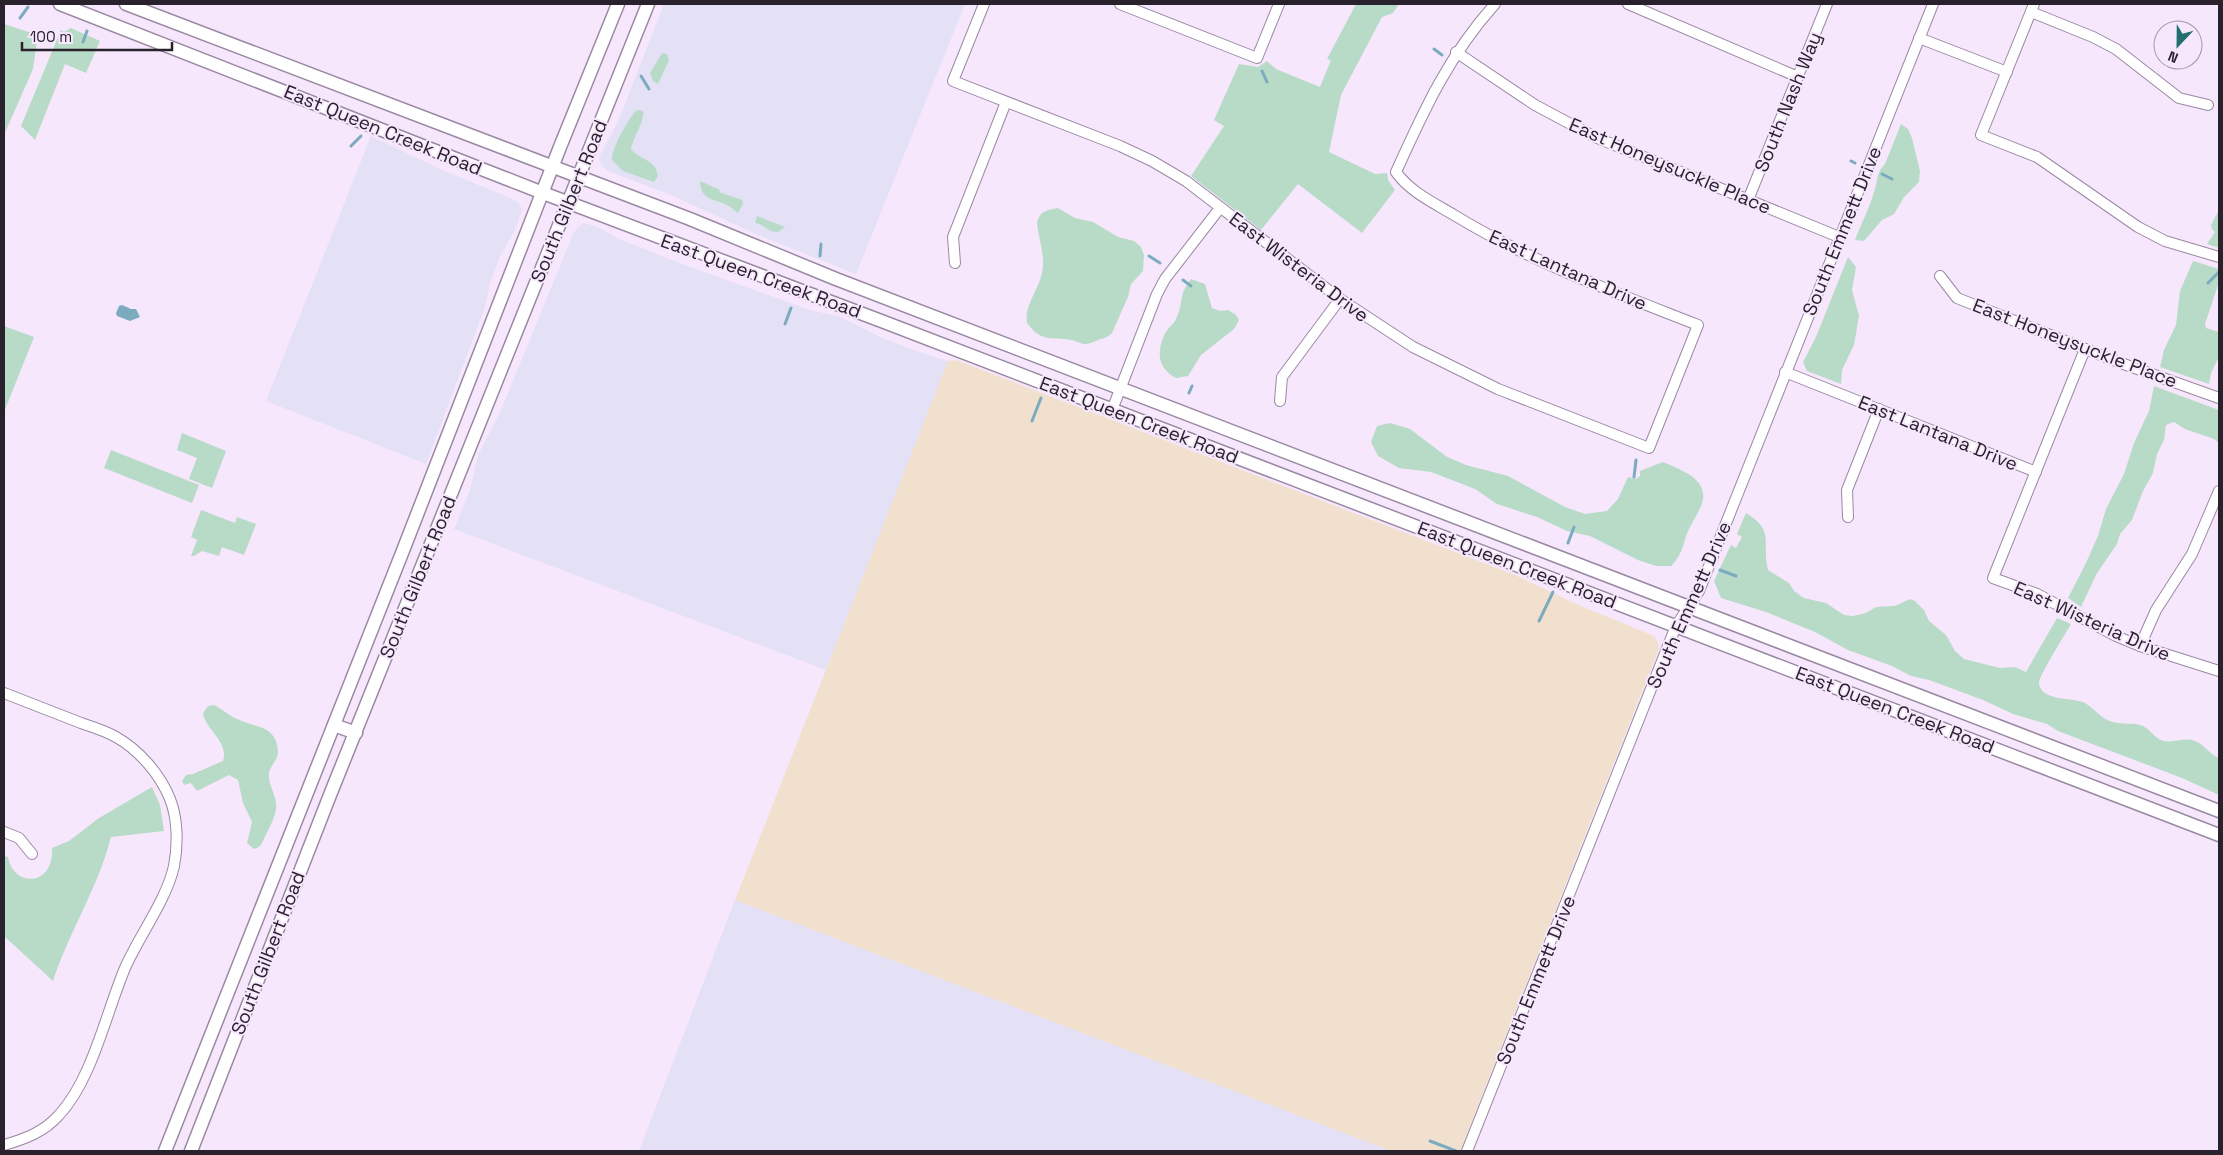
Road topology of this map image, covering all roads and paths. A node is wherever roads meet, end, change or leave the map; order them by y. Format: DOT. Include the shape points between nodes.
graph roads {
  1 [pos="60,4"];
  2 [pos="126,4"];
  3 [pos="618,4"];
  4 [pos="648,4"];
  5 [pos="984,4"];
  6 [pos="1120,4"];
  7 [pos="1279,4"];
  8 [pos="1496,4"];
  9 [pos="1628,4"];
  10 [pos="1827,4"];
  11 [pos="1933,4"];
  12 [pos="2032,8"];
  13 [pos="1919,38"];
  14 [pos="1456,52"];
  15 [pos="2007,72"];
  16 [pos="1798,77"];
  17 [pos="1006,102"];
  18 [pos="2208,105"];
  19 [pos="552,167"];
  20 [pos="579,177"];
  21 [pos="543,193"];
  22 [pos="1748,200"];
  23 [pos="569,203"];
  24 [pos="1220,208"];
  25 [pos="1839,237"];
  26 [pos="2219,257"];
  27 [pos="955,263"];
  28 [pos="1940,276"];
  29 [pos="836,279"];
  30 [pos="1340,299"];
  31 [pos="828,301"];
  32 [pos="2085,349"];
  33 [pos="1785,372"];
  34 [pos="1120,388"];
  35 [pos="2219,398"];
  36 [pos="1280,401"];
  37 [pos="1879,409"];
  38 [pos="1112,410"];
  39 [pos="1649,448"];
  40 [pos="439,458"];
  41 [pos="461,467"];
  42 [pos="2036,472"];
  43 [pos="2219,491"];
  44 [pos="1848,517"];
  45 [pos="1686,610"];
  46 [pos="1676,626"];
  47 [pos="2140,646"];
  48 [pos="2219,671"];
  49 [pos="4,693"];
  50 [pos="334,725"];
  51 [pos="356,733"];
  52 [pos="2219,811"];
  53 [pos="4,832"];
  54 [pos="2219,835"];
  55 [pos="32,854"];
  56 [pos="4,1146"];
  57 [pos="165,1151"];
  58 [pos="191,1151"];
  59 [pos="1468,1151"];
  1 -- 21 [label="main road, East Queen Creek Road"];
  2 -- 19 [label="main road, East Queen Creek Road"];
  3 -- 19 [label="main road, South Gilbert Road"];
  4 -- 20 [label="main road, South Gilbert Road"];
  5 -- 17 [label="street, East Wisteria Drive" via="953,80"];
  6 -- 7 [label="street" via="1257,58"];
  8 -- 14 [label="street"];
  9 -- 16 [label="street"];
  10 -- 16 [label="street, South Nash Way"];
  11 -- 13 [label="street, South Emmett Drive"];
  12 -- 15 [label="street"];
  12 -- 18 [label="street" via="2116,49 2179,98"];
  13 -- 15 [label="street"];
  13 -- 25 [label="street, South Emmett Drive"];
  14 -- 22 [label="street, East Honeysuckle Place" via="1571,125"];
  14 -- 39 [label="street, East Lantana Drive" via="1429,98 1396,172 1403,182 1444,210 1524,254 1698,325"];
  15 -- 26 [label="street" via="1981,135 2037,157 2138,227 2165,241"];
  16 -- 22 [label="street, South Nash Way"];
  17 -- 24 [label="street, East Wisteria Drive" via="1152,161 1186,181"];
  17 -- 27 [label="street" via="953,237"];
  19 -- 20 [label="main road, East Queen Creek Road"];
  19 -- 21 [label="main road, South Gilbert Road"];
  20 -- 23 [label="main road, South Gilbert Road"];
  20 -- 29 [label="main road, East Queen Creek Road"];
  21 -- 23 [label="main road, East Queen Creek Road"];
  21 -- 40 [label="main road, South Gilbert Road"];
  22 -- 25 [label="street, East Honeysuckle Place"];
  23 -- 31 [label="main road, East Queen Creek Road"];
  23 -- 41 [label="main road, South Gilbert Road"];
  24 -- 30 [label="street, East Wisteria Drive"];
  24 -- 34 [label="street" via="1165,279"];
  25 -- 33 [label="street, South Emmett Drive"];
  28 -- 32 [label="street, East Honeysuckle Place" via="1957,298"];
  29 -- 31 [label="main road"];
  29 -- 34 [label="main road, East Queen Creek Road"];
  30 -- 36 [label="street" via="1282,377"];
  30 -- 39 [label="street, East Wisteria Drive" via="1375,324 1452,367 1498,389"];
  31 -- 38 [label="main road, East Queen Creek Road"];
  32 -- 35 [label="street, East Honeysuckle Place"];
  32 -- 42 [label="street"];
  33 -- 37 [label="street, East Lantana Drive"];
  33 -- 45 [label="street, South Emmett Drive" via="1699,591"];
  34 -- 38 [label="street"];
  34 -- 45 [label="main road, East Queen Creek Road"];
  37 -- 42 [label="street, East Lantana Drive"];
  37 -- 44 [label="street" via="1846,490"];
  38 -- 46 [label="main road, East Queen Creek Road"];
  40 -- 41 [label="main road"];
  40 -- 50 [label="main road, South Gilbert Road"];
  41 -- 51 [label="main road, South Gilbert Road"];
  42 -- 47 [label="street, East Wisteria Drive" via="1993,578 2037,594"];
  43 -- 47 [label="street" via="2192,554 2156,610"];
  45 -- 46 [label="street, South Emmett Drive"];
  45 -- 52 [label="main road, East Queen Creek Road"];
  46 -- 54 [label="main road, East Queen Creek Road"];
  46 -- 59 [label="street, South Emmett Drive"];
  47 -- 48 [label="street, East Wisteria Drive"];
  49 -- 56 [label="street" via="115,736 134,749 170,799 176,848 173,868 161,899 126,967 83,1079 72,1099 43,1130"];
  50 -- 51 [label="main road"];
  50 -- 57 [label="main road, South Gilbert Road"];
  51 -- 58 [label="main road, South Gilbert Road"];
  53 -- 55 [label="street" via="19,838"];
}
